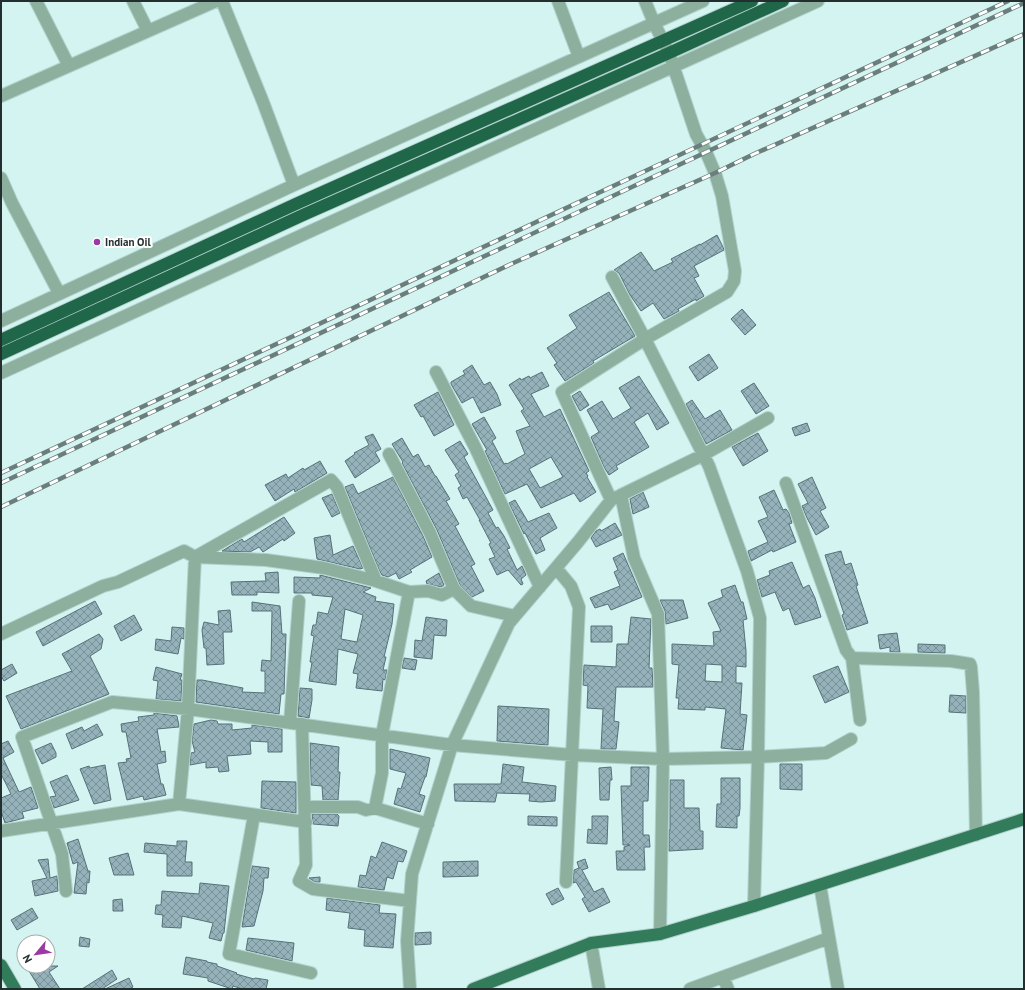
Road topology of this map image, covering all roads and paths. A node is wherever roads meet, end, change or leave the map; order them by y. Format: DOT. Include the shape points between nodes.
graph roads {
  1 [pos="36,1"];
  2 [pos="134,1"];
  3 [pos="216,1"];
  4 [pos="222,1"];
  5 [pos="558,1"];
  6 [pos="645,1"];
  7 [pos="703,1"];
  8 [pos="752,1"];
  9 [pos="783,1"];
  10 [pos="818,1"];
  11 [pos="654,24"];
  12 [pos="148,31"];
  13 [pos="664,41"];
  14 [pos="669,53"];
  15 [pos="579,57"];
  16 [pos="69,66"];
  17 [pos="673,66"];
  18 [pos="1,96"];
  19 [pos="1,178"];
  20 [pos="294,185"];
  21 [pos="612,277"];
  22 [pos="59,294"];
  23 [pos="1,321"];
  24 [pos="645,339"];
  25 [pos="1,340"];
  26 [pos="1,354"];
  27 [pos="436,372"];
  28 [pos="1,373"];
  29 [pos="768,418"];
  30 [pos="389,454"];
  31 [pos="703,455"];
  32 [pos="786,483"];
  33 [pos="616,498"];
  34 [pos="195,557"];
  35 [pos="556,568"];
  36 [pos="376,581"];
  37 [pos="540,587"];
  38 [pos="454,589"];
  39 [pos="409,592"];
  40 [pos="300,601"];
  41 [pos="515,616"];
  42 [pos="1,634"];
  43 [pos="852,658"];
  44 [pos="188,709"];
  45 [pos="860,720"];
  46 [pos="296,724"];
  47 [pos="382,735"];
  48 [pos="851,740"];
  49 [pos="452,745"];
  50 [pos="573,755"];
  51 [pos="758,757"];
  52 [pos="663,759"];
  53 [pos="179,804"];
  54 [pos="305,807"];
  55 [pos="375,808"];
  56 [pos="254,814"];
  57 [pos="1024,819"];
  58 [pos="306,822"];
  59 [pos="51,824"];
  60 [pos="428,824"];
  61 [pos="1,831"];
  62 [pos="976,835"];
  63 [pos="566,882"];
  64 [pos="820,885"];
  65 [pos="66,891"];
  66 [pos="410,901"];
  67 [pos="754,906"];
  68 [pos="660,934"];
  69 [pos="829,938"];
  70 [pos="591,943"];
  71 [pos="1,965"];
  72 [pos="311,973"];
  73 [pos="724,977"];
  74 [pos="14,989"];
  75 [pos="410,989"];
  76 [pos="473,989"];
  77 [pos="599,989"];
  78 [pos="690,989"];
  79 [pos="728,989"];
  80 [pos="838,989"];
  1 -- 16 [label="street"];
  2 -- 12 [label="street"];
  3 -- 12 [label="street"];
  4 -- 20 [label="street"];
  5 -- 15 [label="street"];
  6 -- 11 [label="street"];
  7 -- 11 [label="street"];
  8 -- 13 [label="highway"];
  9 -- 14 [label="highway"];
  10 -- 17 [label="street"];
  11 -- 13 [label="street"];
  11 -- 15 [label="street"];
  12 -- 16 [label="street"];
  13 -- 14 [label="street"];
  13 -- 25 [label="highway" via="298,203"];
  14 -- 17 [label="street"];
  14 -- 26 [label="highway" via="303,215"];
  15 -- 20 [label="street"];
  16 -- 18 [label="street"];
  17 -- 24 [label="street" via="696,134 706,152 722,196 735,271 734,281 727,292"];
  17 -- 28 [label="street"];
  19 -- 22 [label="street"];
  20 -- 22 [label="street"];
  21 -- 24 [label="street"];
  22 -- 23 [label="street"];
  24 -- 31 [label="street"];
  24 -- 33 [label="street" via="562,392"];
  27 -- 37 [label="street" via="475,447"];
  29 -- 31 [label="street"];
  30 -- 38 [label="street" via="430,533"];
  31 -- 33 [label="street"];
  31 -- 51 [label="street" via="747,571 760,618"];
  32 -- 43 [label="street" via="846,650"];
  33 -- 35 [label="street"];
  33 -- 52 [label="street" via="634,558 658,614"];
  34 -- 36 [label="street" via="266,560 324,568"];
  34 -- 36 [label="street" via="332,480"];
  34 -- 42 [label="street" via="184,551"];
  34 -- 44 [label="street"];
  35 -- 37 [label="street"];
  35 -- 50 [label="street" via="571,586 579,607"];
  36 -- 39 [label="street"];
  37 -- 41 [label="street"];
  38 -- 39 [label="street" via="442,595 428,591"];
  38 -- 41 [label="street" via="470,606"];
  39 -- 47 [label="street"];
  40 -- 46 [label="street"];
  41 -- 49 [label="street" via="509,623"];
  43 -- 45 [label="street"];
  43 -- 62 [label="street" via="951,660 970,664 973,692"];
  44 -- 46 [label="street"];
  44 -- 53 [label="street"];
  44 -- 59 [label="street" via="112,702 22,737"];
  46 -- 47 [label="street"];
  46 -- 54 [label="street"];
  47 -- 49 [label="street"];
  47 -- 55 [label="street" via="382,773"];
  48 -- 51 [label="street" via="826,753"];
  49 -- 50 [label="street"];
  49 -- 60 [label="street"];
  50 -- 52 [label="street"];
  50 -- 63 [label="street"];
  51 -- 52 [label="street"];
  51 -- 67 [label="street"];
  52 -- 68 [label="street"];
  53 -- 56 [label="street"];
  53 -- 59 [label="street"];
  54 -- 55 [label="street" via="358,807 366,810"];
  54 -- 58 [label="street"];
  55 -- 60 [label="street"];
  56 -- 58 [label="street"];
  56 -- 72 [label="street" via="228,954"];
  57 -- 62 [label="main road"];
  58 -- 66 [label="street" via="306,865 298,881 313,889"];
  59 -- 61 [label="street"];
  59 -- 65 [label="street" via="62,854"];
  60 -- 66 [label="street" via="412,874"];
  62 -- 64 [label="main road"];
  64 -- 67 [label="main road"];
  64 -- 69 [label="street"];
  66 -- 75 [label="street" via="407,941"];
  67 -- 68 [label="main road"];
  68 -- 70 [label="main road"];
  69 -- 73 [label="street"];
  69 -- 80 [label="street"];
  70 -- 76 [label="main road"];
  70 -- 77 [label="street"];
  71 -- 74 [label="main road"];
  73 -- 78 [label="street"];
  73 -- 79 [label="street"];
}
